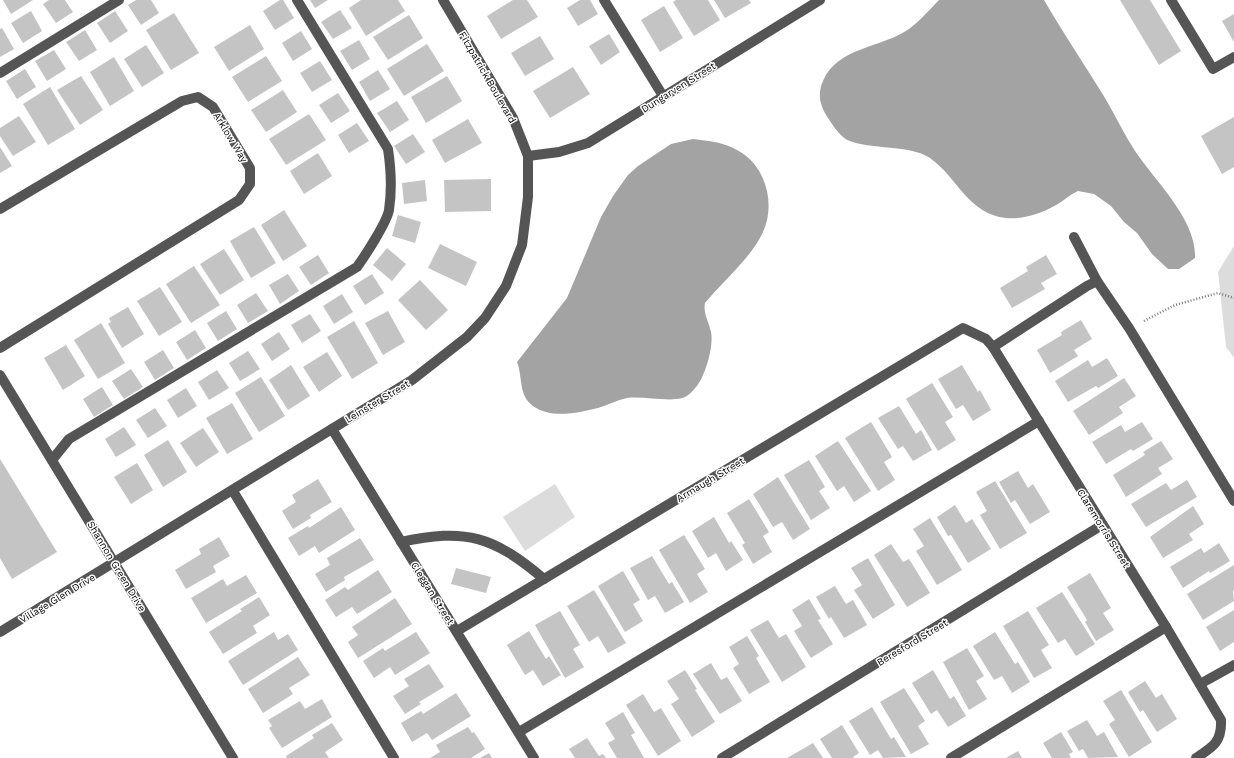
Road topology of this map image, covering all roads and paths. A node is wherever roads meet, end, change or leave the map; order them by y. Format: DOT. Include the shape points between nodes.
graph roads {
  1 [pos="119,0"];
  2 [pos="297,0"];
  3 [pos="443,0"];
  4 [pos="604,0"];
  5 [pos="820,0"];
  6 [pos="1171,0"];
  7 [pos="1234,57"];
  8 [pos="0,73"];
  9 [pos="663,96"];
  10 [pos="528,156"];
  11 [pos="0,209"];
  12 [pos="1074,237"];
  13 [pos="1097,281"];
  14 [pos="1234,298"];
  15 [pos="963,328"];
  16 [pos="1130,328"];
  17 [pos="993,347"];
  18 [pos="0,348"];
  19 [pos="0,375"];
  20 [pos="1039,421"];
  21 [pos="332,429"];
  22 [pos="52,460"];
  23 [pos="233,491"];
  24 [pos="1234,501"];
  25 [pos="1102,525"];
  26 [pos="401,542"];
  27 [pos="114,563"];
  28 [pos="544,579"];
  29 [pos="1166,626"];
  30 [pos="457,631"];
  31 [pos="0,632"];
  32 [pos="1234,665"];
  33 [pos="1200,684"];
  34 [pos="519,732"];
  35 [pos="1201,757"];
  36 [pos="233,758"];
  37 [pos="394,758"];
  38 [pos="534,758"];
  39 [pos="722,758"];
  40 [pos="951,758"];
  1 -- 8 [label="street"];
  2 -- 22 [label="street" via="388,148 391,171 389,212 357,267 69,439"];
  3 -- 10 [label="street, Fitzpatrick Boulevard" via="513,118"];
  4 -- 9 [label="street"];
  5 -- 9 [label="street, Dungarven Street"];
  6 -- 7 [label="street" via="1213,69"];
  9 -- 10 [label="street, Dungarven Street" via="588,143 559,152"];
  10 -- 21 [label="street, Leinster Street" via="528,197 522,245 506,286 485,318 449,353 412,380"];
  11 -- 18 [label="street, Arklow Way" via="182,101 198,97 213,107 250,168 250,184 239,200"];
  12 -- 13 [label="street"];
  13 -- 16 [label="street"];
  13 -- 17 [label="street"];
  14 -- 16 [label="path" via="1218,293 1175,305"];
  15 -- 17 [label="street, Claremorris Street" via="975,332"];
  15 -- 28 [label="street, Armaugh Street"];
  16 -- 24 [label="street"];
  17 -- 20 [label="street, Claremorris Street"];
  19 -- 22 [label="street, Shannon Green Drive"];
  20 -- 25 [label="street, Claremorris Street"];
  20 -- 34 [label="street"];
  21 -- 23 [label="street, Leinster Street"];
  21 -- 26 [label="street, Cleggan Street"];
  22 -- 27 [label="street, Shannon Green Drive"];
  23 -- 27 [label="street, Leinster Street"];
  23 -- 37 [label="street"];
  25 -- 29 [label="street, Claremorris Street"];
  25 -- 39 [label="street, Beresford Street"];
  26 -- 28 [label="street" via="434,536 467,536 504,550 527,564"];
  26 -- 30 [label="street, Cleggan Street"];
  27 -- 31 [label="street, Village Glen Drive"];
  27 -- 36 [label="street, Shannon Green Drive"];
  28 -- 30 [label="street, Armaugh Street"];
  29 -- 33 [label="street, Claremorris Street"];
  29 -- 40 [label="street"];
  30 -- 34 [label="street, Cleggan Street"];
  32 -- 33 [label="street"];
  33 -- 35 [label="street, Claremorris Street" via="1221,720 1217,743"];
  34 -- 38 [label="street, Cleggan Street"];
}
